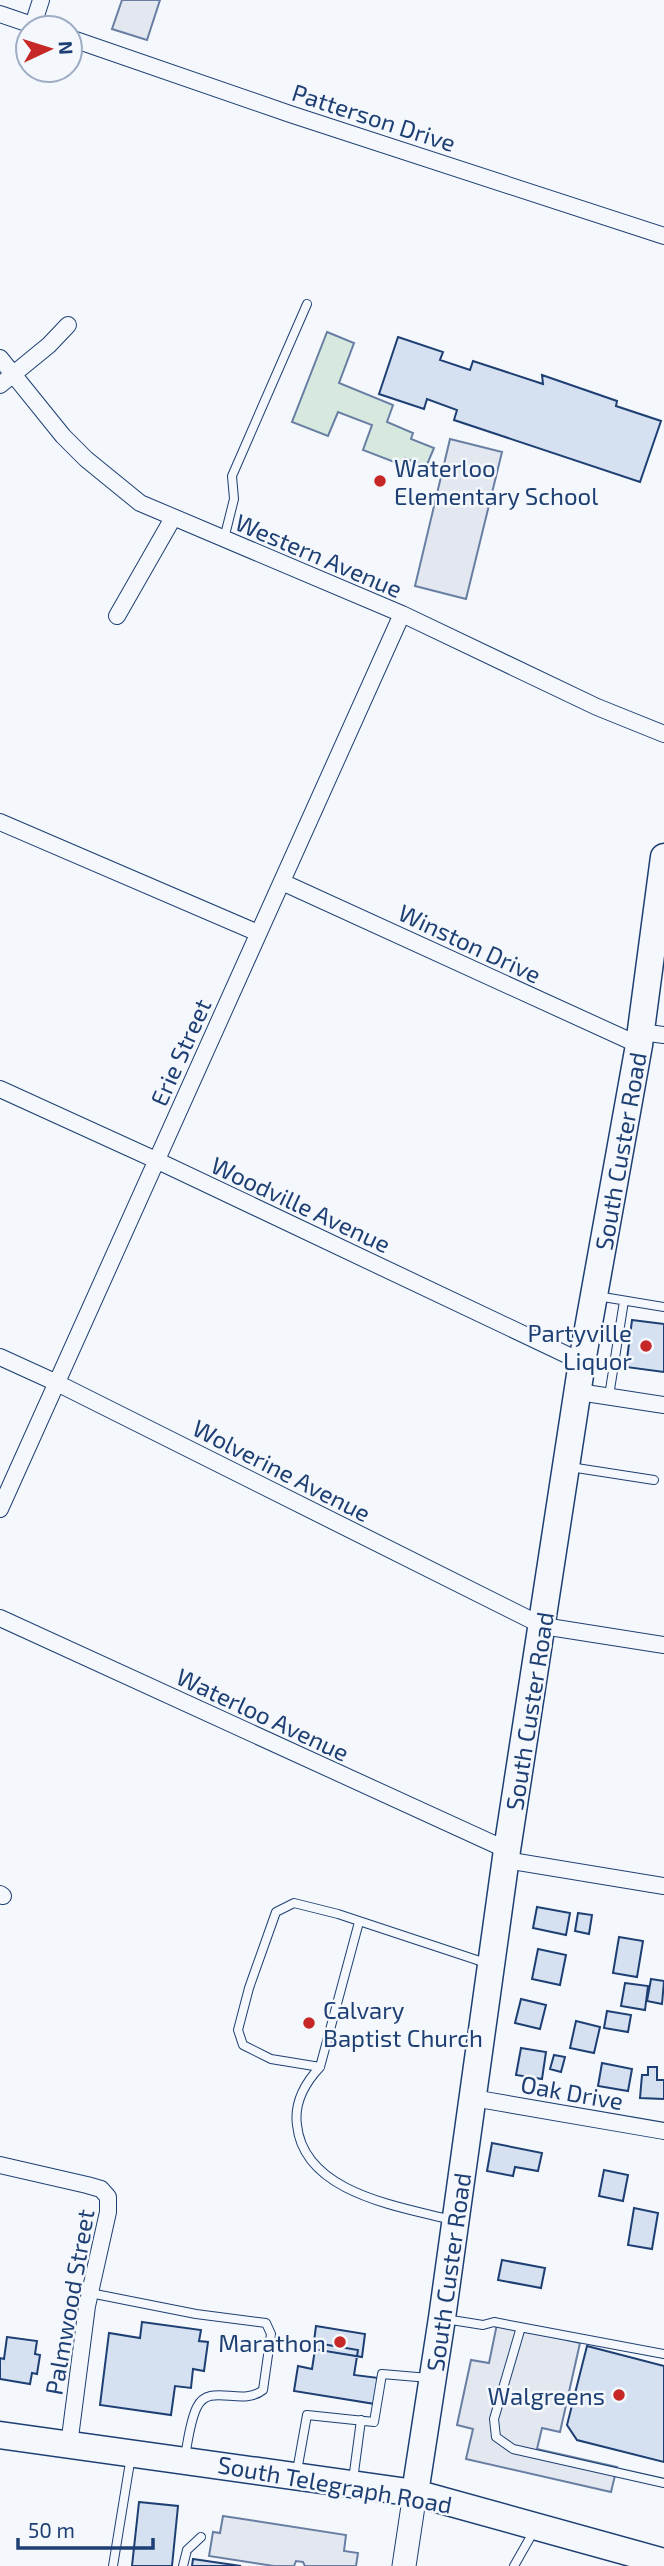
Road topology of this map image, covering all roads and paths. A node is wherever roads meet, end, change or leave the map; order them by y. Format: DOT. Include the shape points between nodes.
graph roads {
  1 [pos="84,43"];
  2 [pos="664,236"];
  3 [pos="307,304"];
  4 [pos="68,325"];
  5 [pos="0,358"];
  6 [pos="14,374"];
  7 [pos="0,385"];
  8 [pos="173,518"];
  9 [pos="224,539"];
  10 [pos="402,614"];
  11 [pos="117,616"];
  12 [pos="664,734"];
  13 [pos="0,822"];
  14 [pos="664,856"];
  15 [pos="282,881"];
  16 [pos="258,933"];
  17 [pos="648,1037"];
  18 [pos="0,1089"];
  19 [pos="158,1161"];
  20 [pos="594,1296"];
  21 [pos="624,1301"];
  22 [pos="664,1307"];
  23 [pos="0,1357"];
  24 [pos="582,1362"];
  25 [pos="57,1383"];
  26 [pos="579,1392"];
  27 [pos="609,1396"];
  28 [pos="664,1405"];
  29 [pos="567,1466"];
  30 [pos="653,1480"];
  31 [pos="0,1509"];
  32 [pos="0,1618"];
  33 [pos="543,1626"];
  34 [pos="664,1645"];
  35 [pos="507,1855"];
  36 [pos="664,1886"];
  37 [pos="359,1922"];
  38 [pos="491,1965"];
  39 [pos="320,2067"];
  40 [pos="473,2098"];
  41 [pos="664,2131"];
  42 [pos="0,2165"];
  43 [pos="455,2221"];
  44 [pos="90,2293"];
  45 [pos="442,2318"];
  46 [pos="521,2327"];
  47 [pos="664,2354"];
  48 [pos="432,2378"];
  49 [pos="361,2420"];
  50 [pos="0,2435"];
  51 [pos="69,2445"];
  52 [pos="132,2453"];
  53 [pos="185,2460"];
  54 [pos="297,2476"];
  55 [pos="664,2483"];
  56 [pos="352,2484"];
  57 [pos="415,2493"];
  58 [pos="536,2526"];
  59 [pos="201,2537"];
  60 [pos="664,2562"];
  61 [pos="113,2566"];
  62 [pos="183,2566"];
  63 [pos="404,2566"];
  64 [pos="514,2566"];
  1 -- 2 [label="street, Patterson Drive"];
  3 -- 9 [label="lane" via="232,476 234,499"];
  4 -- 6 [label="street"];
  5 -- 6 [label="street, Western Avenue"];
  6 -- 7 [label="street"];
  6 -- 8 [label="street, Western Avenue" via="86,459 140,503"];
  8 -- 9 [label="street, Western Avenue"];
  8 -- 11 [label="street"];
  9 -- 10 [label="street, Western Avenue"];
  10 -- 12 [label="street, Western Avenue"];
  10 -- 15 [label="street, Erie Street"];
  13 -- 16 [label="street"];
  14 -- 17 [label="main road, South Custer Road"];
  15 -- 16 [label="street, Erie Street"];
  15 -- 17 [label="street, Winston Drive"];
  16 -- 19 [label="street, Erie Street"];
  17 -- 20 [label="main road, South Custer Road"];
  18 -- 19 [label="street, Woodville Avenue"];
  19 -- 24 [label="street, Woodville Avenue"];
  19 -- 25 [label="street, Erie Street"];
  20 -- 21 [label="lane"];
  20 -- 24 [label="main road, South Custer Road"];
  21 -- 22 [label="lane"];
  21 -- 27 [label="lane"];
  23 -- 25 [label="street, Wolverine Avenue"];
  24 -- 26 [label="main road, South Custer Road"];
  25 -- 31 [label="street, Erie Street"];
  25 -- 33 [label="street, Wolverine Avenue"];
  26 -- 27 [label="street"];
  26 -- 29 [label="main road, South Custer Road"];
  27 -- 28 [label="street"];
  29 -- 30 [label="lane"];
  29 -- 33 [label="main road, South Custer Road"];
  32 -- 35 [label="street, Waterloo Avenue"];
  33 -- 34 [label="street, Wolverine Avenue"];
  33 -- 35 [label="main road, South Custer Road"];
  35 -- 36 [label="street, Waterloo Avenue"];
  35 -- 38 [label="main road, South Custer Road"];
  37 -- 38 [label="lane"];
  37 -- 39 [label="lane"];
  37 -- 39 [label="lane" via="294,1903 276,1912 249,1988 238,2030 243,2045 271,2059"];
  38 -- 40 [label="main road, South Custer Road"];
  39 -- 43 [label="lane" via="307,2081 296,2113 298,2138 309,2160 334,2182 384,2202"];
  40 -- 41 [label="street, Oak Drive"];
  40 -- 43 [label="main road, South Custer Road"];
  42 -- 44 [label="street, Palmwood Street" via="105,2193 108,2212"];
  43 -- 45 [label="main road, South Custer Road"];
  44 -- 51 [label="street, Palmwood Street"];
  44 -- 53 [label="lane" via="266,2323 271,2334 263,2390 255,2397 205,2397 197,2406"];
  45 -- 46 [label="lane"];
  45 -- 48 [label="main road, South Custer Road"];
  46 -- 47 [label="lane"];
  46 -- 55 [label="lane" via="494,2419 496,2437 513,2449"];
  48 -- 49 [label="lane" via="382,2374 374,2422"];
  48 -- 57 [label="main road, South Custer Road"];
  49 -- 54 [label="lane" via="307,2415"];
  49 -- 56 [label="lane"];
  50 -- 51 [label="main road, South Telegraph Road"];
  51 -- 52 [label="main road, South Telegraph Road"];
  52 -- 53 [label="main road, South Telegraph Road"];
  52 -- 61 [label="lane"];
  53 -- 54 [label="main road, South Telegraph Road"];
  54 -- 56 [label="main road, South Telegraph Road"];
  56 -- 57 [label="main road, South Telegraph Road"];
  57 -- 58 [label="main road, South Telegraph Road"];
  57 -- 63 [label="street, South Custer Road"];
  58 -- 60 [label="main road, South Telegraph Road"];
  58 -- 64 [label="lane"];
  59 -- 62 [label="lane" via="187,2550"];
}
